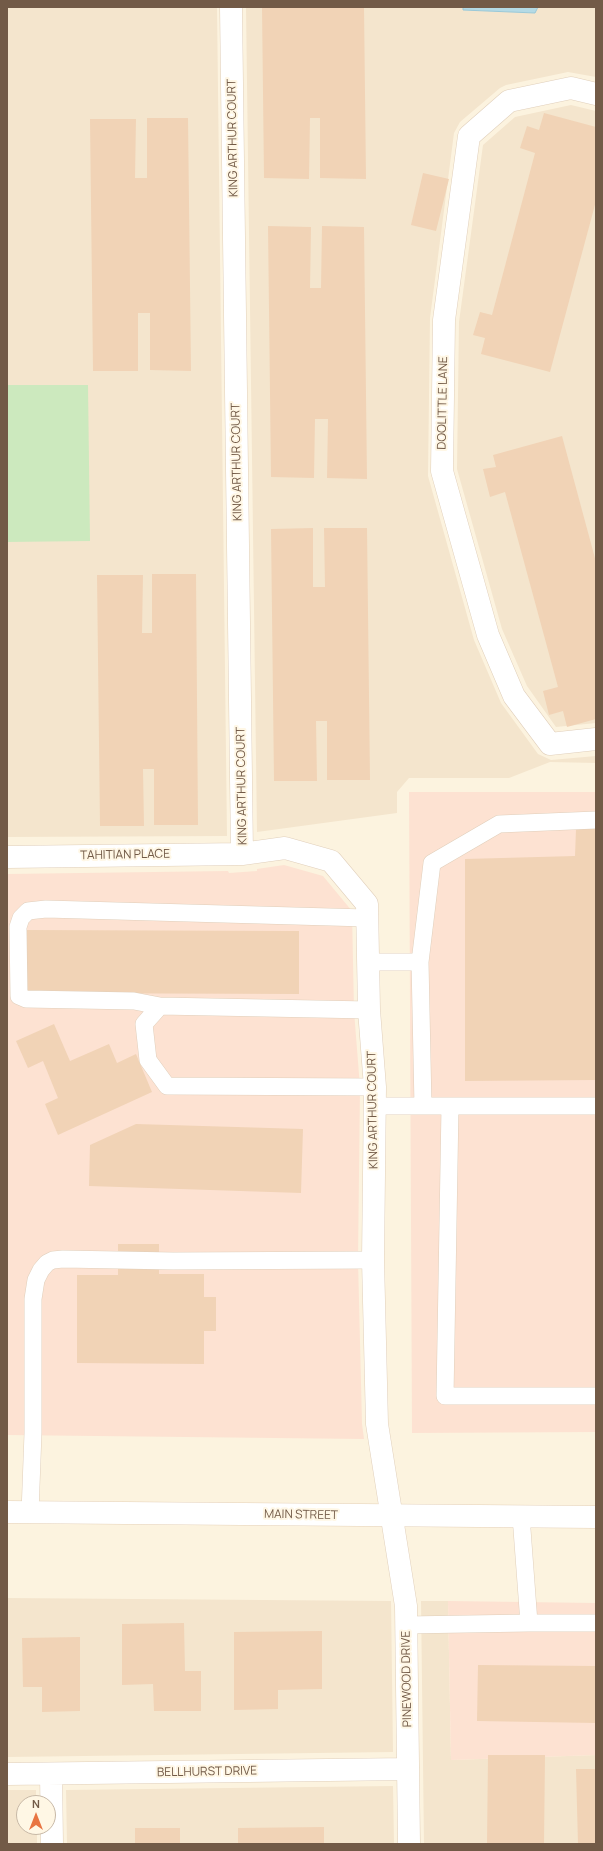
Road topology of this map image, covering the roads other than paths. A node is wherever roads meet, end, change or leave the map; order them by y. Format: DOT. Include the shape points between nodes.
graph roads {
  1 [pos="231,7"];
  2 [pos="596,94"];
  3 [pos="596,740"];
  4 [pos="596,820"];
  5 [pos="242,854"];
  6 [pos="7,857"];
  7 [pos="366,918"];
  8 [pos="368,962"];
  9 [pos="420,962"];
  10 [pos="160,1006"];
  11 [pos="369,1010"];
  12 [pos="374,1096"];
  13 [pos="423,1106"];
  14 [pos="596,1106"];
  15 [pos="450,1107"];
  16 [pos="373,1260"];
  17 [pos="596,1396"];
  18 [pos="7,1512"];
  19 [pos="30,1513"];
  20 [pos="391,1516"];
  21 [pos="521,1516"];
  22 [pos="596,1517"];
  23 [pos="529,1623"];
  24 [pos="596,1623"];
  25 [pos="406,1625"];
  26 [pos="408,1769"];
  27 [pos="7,1774"];
  28 [pos="51,1774"];
  29 [pos="52,1844"];
  30 [pos="409,1844"];
  1 -- 5 [label="street, KING ARTHUR COURT"];
  2 -- 3 [label="street, DOOLITTLE LANE" via="571,88 509,101 468,136 444,320 442,471 488,635 514,696 550,744"];
  4 -- 9 [label="lane" via="499,824 432,862"];
  5 -- 6 [label="street, TAHITIAN PLACE"];
  5 -- 7 [label="street, KING ARTHUR COURT" via="285,848 331,861 366,904"];
  7 -- 8 [label="street, KING ARTHUR COURT"];
  7 -- 10 [label="lane" via="46,909 28,911 21,918 18,927 19,996 26,999 134,1001"];
  8 -- 9 [label="lane"];
  8 -- 11 [label="street, KING ARTHUR COURT"];
  9 -- 13 [label="lane"];
  10 -- 11 [label="lane"];
  10 -- 12 [label="lane" via="144,1024 148,1060 167,1086"];
  11 -- 12 [label="street, KING ARTHUR COURT"];
  12 -- 13 [label="lane"];
  12 -- 16 [label="street, KING ARTHUR COURT"];
  13 -- 15 [label="lane"];
  14 -- 15 [label="lane"];
  15 -- 17 [label="lane" via="445,1396"];
  16 -- 19 [label="lane" via="63,1259 47,1263 36,1280 32,1299"];
  16 -- 20 [label="street, KING ARTHUR COURT" via="377,1424"];
  18 -- 19 [label="street, MAIN STREET"];
  19 -- 20 [label="street, MAIN STREET"];
  20 -- 21 [label="street, MAIN STREET"];
  20 -- 25 [label="street, PINEWOOD DRIVE" via="406,1606"];
  21 -- 22 [label="street, MAIN STREET"];
  21 -- 23 [label="lane"];
  23 -- 24 [label="lane"];
  23 -- 25 [label="lane"];
  25 -- 26 [label="street, PINEWOOD DRIVE"];
  26 -- 28 [label="street, BELLHURST DRIVE"];
  26 -- 30 [label="street, PINEWOOD DRIVE"];
  27 -- 28 [label="street, BELLHURST DRIVE"];
  28 -- 29 [label="street"];
}
